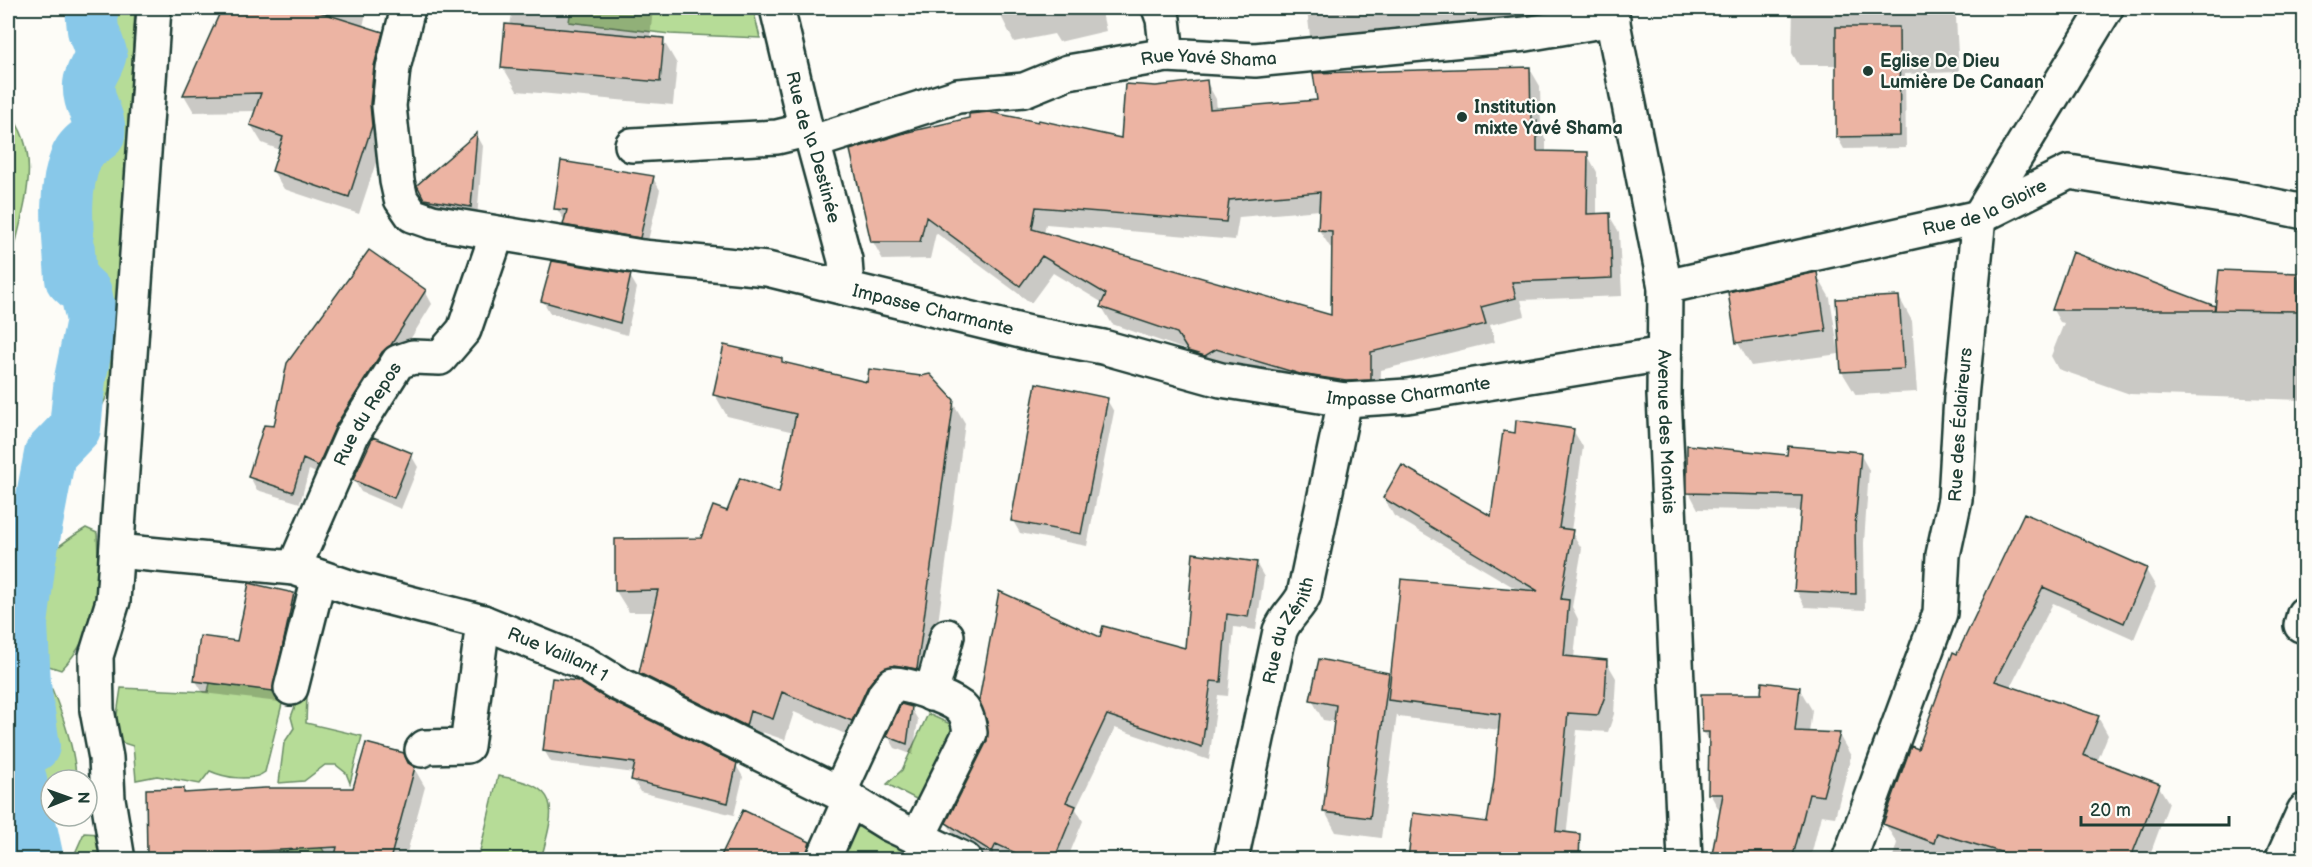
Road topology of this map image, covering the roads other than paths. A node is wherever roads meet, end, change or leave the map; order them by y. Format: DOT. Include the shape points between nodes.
graph roads {
  1 [pos="154,8"];
  2 [pos="408,8"];
  3 [pos="777,8"];
  4 [pos="1158,8"];
  5 [pos="2106,8"];
  6 [pos="1611,13"];
  7 [pos="1167,55"];
  8 [pos="810,136"];
  9 [pos="632,145"];
  10 [pos="2304,212"];
  11 [pos="1979,217"];
  12 [pos="497,234"];
  13 [pos="1665,287"];
  14 [pos="847,288"];
  15 [pos="1664,354"];
  16 [pos="1345,400"];
  17 [pos="117,551"];
  18 [pos="307,572"];
  19 [pos="483,621"];
  20 [pos="947,636"];
  21 [pos="291,688"];
  22 [pos="930,694"];
  23 [pos="422,750"];
  24 [pos="844,796"];
  25 [pos="2304,811"];
  26 [pos="918,837"];
  27 [pos="118,860"];
  28 [pos="823,860"];
  29 [pos="965,860"];
  30 [pos="1231,860"];
  31 [pos="1685,860"];
  32 [pos="1849,860"];
  33 [pos="2282,860"];
  1 -- 17 [label="street"];
  2 -- 12 [label="street, Impasse Charmante" via="393,68 389,106 401,199 412,215"];
  3 -- 8 [label="street, Rue de la Destinée"];
  4 -- 7 [label="street"];
  5 -- 11 [label="street, Rue des Éclaireurs"];
  6 -- 7 [label="street, Rue Yavé Shama" via="1526,34 1255,60"];
  6 -- 13 [label="street, Avenue des Montais"];
  7 -- 8 [label="street, Rue Yavé Shama" via="1068,72 1024,90 958,96"];
  8 -- 9 [label="street, Rue Yavé Shama"];
  8 -- 14 [label="street, Rue de la Destinée" via="845,260"];
  10 -- 11 [label="street, Rue de la Gloire" via="2069,172"];
  11 -- 13 [label="street, Rue de la Gloire"];
  11 -- 32 [label="street, Rue des Éclaireurs" via="1955,499 1943,555 1940,613"];
  12 -- 14 [label="street, Impasse Charmante" via="642,257 767,269"];
  12 -- 18 [label="street, Rue du Repos" via="464,330 440,358 413,357 398,362 352,435"];
  13 -- 15 [label="street, Avenue des Montais"];
  14 -- 16 [label="street, Impasse Charmante" via="1103,347 1221,380"];
  15 -- 16 [label="street, Impasse Charmante" via="1407,396"];
  15 -- 31 [label="street, Avenue des Montais"];
  16 -- 30 [label="street, Rue du Zénith" via="1305,595 1280,631"];
  17 -- 18 [label="street, Rue Vaillant 1"];
  17 -- 27 [label="street" via="113,601 96,657 97,710"];
  18 -- 19 [label="street, Rue Vaillant 1" via="355,589"];
  18 -- 21 [label="street"];
  19 -- 23 [label="street" via="467,746"];
  19 -- 24 [label="street, Rue Vaillant 1" via="584,663"];
  20 -- 22 [label="street"];
  22 -- 24 [label="street" via="905,684 892,684"];
  22 -- 26 [label="street" via="961,707 970,733"];
  24 -- 26 [label="street, Rue Vaillant 1"];
  24 -- 28 [label="street"];
  25 -- 33 [label="street"];
  26 -- 29 [label="street, Rue Vaillant 1"];
}
